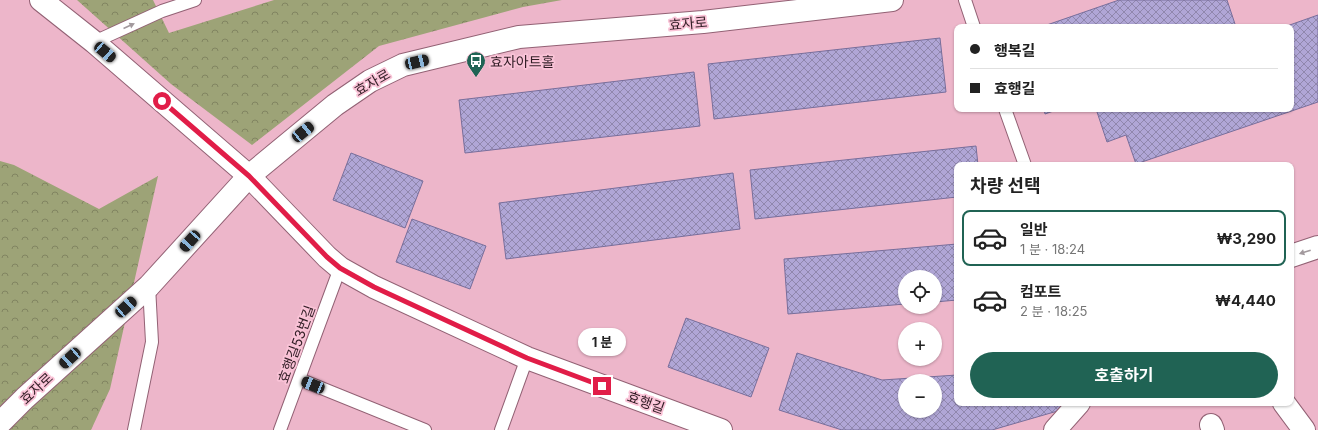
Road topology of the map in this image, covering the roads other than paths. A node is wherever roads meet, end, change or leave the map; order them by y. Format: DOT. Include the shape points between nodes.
graph roads {
  1 [pos="41,0"];
  2 [pos="195,0"];
  3 [pos="892,0"];
  4 [pos="964,0"];
  5 [pos="812,5"];
  6 [pos="973,24"];
  7 [pos="94,42"];
  8 [pos="1006,112"];
  9 [pos="1024,162"];
  10 [pos="249,176"];
  11 [pos="1318,247"];
  12 [pos="1294,255"];
  13 [pos="340,268"];
  14 [pos="149,286"];
  15 [pos="527,358"];
  16 [pos="299,379"];
  17 [pos="1076,406"];
  18 [pos="1286,406"];
  19 [pos="0,423"];
  20 [pos="134,430"];
  21 [pos="280,430"];
  22 [pos="425,430"];
  23 [pos="501,430"];
  24 [pos="721,430"];
  25 [pos="1055,430"];
  26 [pos="1304,430"];
  1 -- 7 [label="street, 효행길"];
  7 -- 2 [label="lane, one-way" via="162,11"];
  3 -- 5 [label="street, 효자로"];
  4 -- 6 [label="lane"];
  5 -- 10 [label="street, 효자로" via="703,22 519,37 403,65 370,81 336,105"];
  7 -- 10 [label="street, 효행길"];
  8 -- 9 [label="lane"];
  10 -- 13 [label="street, 효행길"];
  10 -- 14 [label="street, 효자로"];
  11 -- 12 [label="street, one-way"];
  13 -- 15 [label="street, 효행길" via="374,287"];
  13 -- 16 [label="lane, 효행길53번길"];
  14 -- 19 [label="street, 효자로"];
  14 -- 20 [label="lane" via="152,342"];
  15 -- 23 [label="lane"];
  15 -- 24 [label="street, 효행길"];
  16 -- 21 [label="lane, 효행길53번길"];
  16 -- 22 [label="lane"];
  17 -- 25 [label="street"];
  18 -- 26 [label="street"];
}
